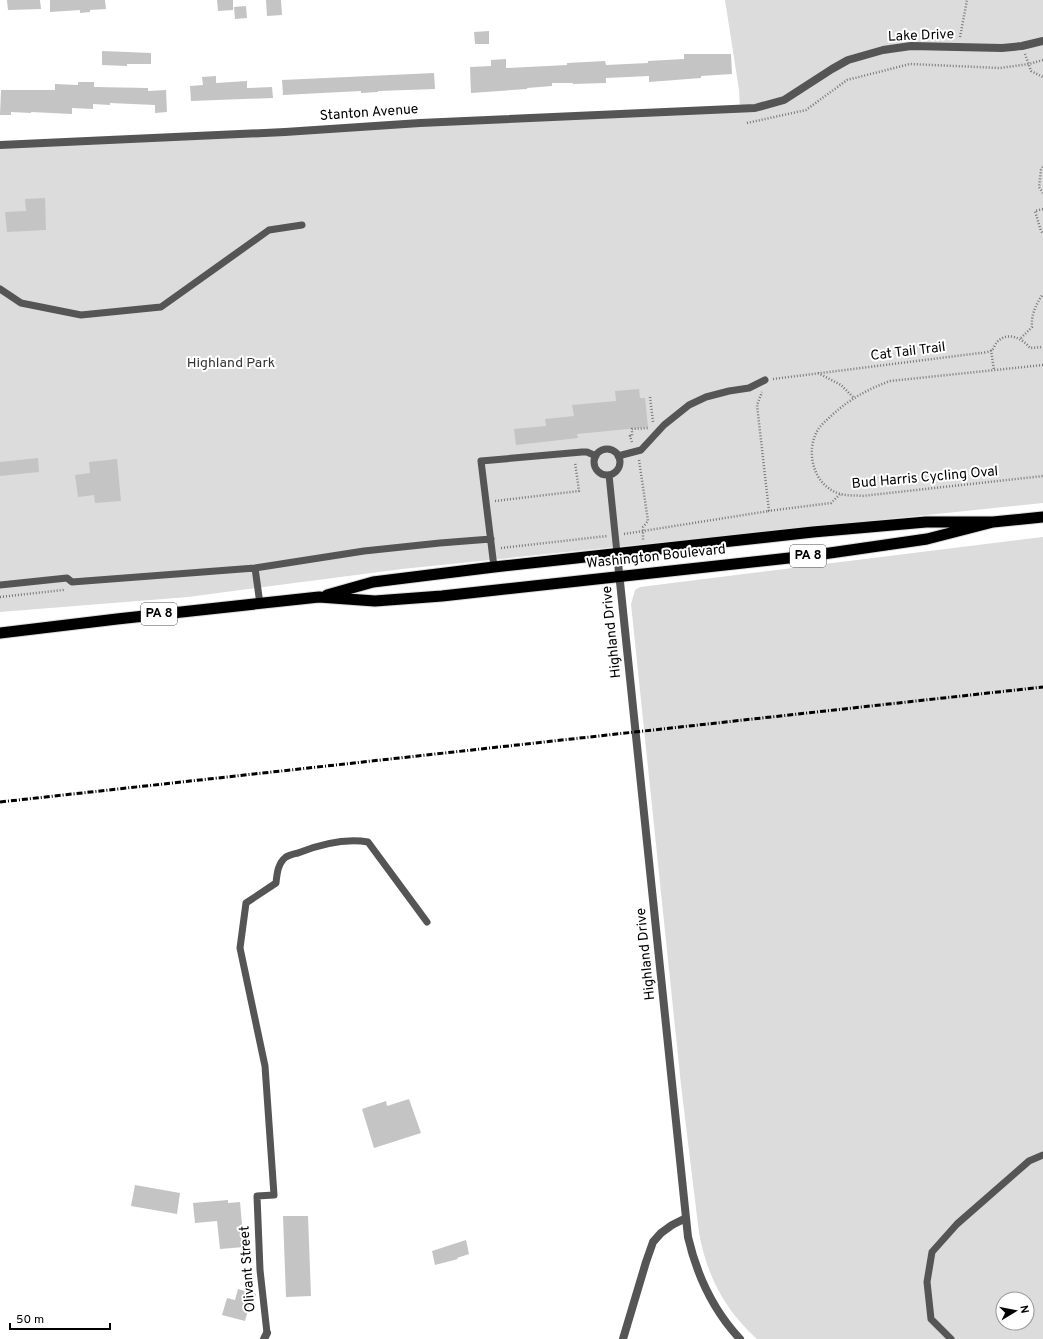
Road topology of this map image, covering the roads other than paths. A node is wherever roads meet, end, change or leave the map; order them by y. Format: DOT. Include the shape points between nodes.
graph roads {
  1 [pos="1043,41"];
  2 [pos="740,109"];
  3 [pos="0,146"];
  4 [pos="302,225"];
  5 [pos="0,289"];
  6 [pos="765,380"];
  7 [pos="596,456"];
  8 [pos="618,456"];
  9 [pos="608,475"];
  10 [pos="1043,517"];
  11 [pos="993,522"];
  12 [pos="491,540"];
  13 [pos="617,554"];
  14 [pos="494,567"];
  15 [pos="255,568"];
  16 [pos="620,576"];
  17 [pos="0,585"];
  18 [pos="319,597"];
  19 [pos="260,604"];
  20 [pos="0,633"];
  21 [pos="427,922"];
  22 [pos="1043,1155"];
  23 [pos="686,1218"];
  24 [pos="265,1336"];
  25 [pos="623,1339"];
  26 [pos="740,1339"];
  27 [pos="951,1339"];
  1 -- 2 [label="street, Lake Drive" via="1002,48 897,47 848,60 784,100"];
  2 -- 3 [label="street, Stanton Avenue"];
  4 -- 5 [label="lane" via="269,230 161,307 81,315 21,303"];
  6 -- 8 [label="lane" via="749,388 706,397 689,405 664,425 641,450"];
  7 -- 8 [label="lane" via="601,451 609,450"];
  7 -- 9 [label="lane" via="594,464 598,471"];
  7 -- 12 [label="lane" via="582,452 482,461"];
  8 -- 9 [label="lane" via="618,468"];
  9 -- 13 [label="lane"];
  10 -- 11 [label="highway, Washington Boulevard / PA 8"];
  11 -- 13 [label="highway, Washington Boulevard / PA 8" via="926,522"];
  11 -- 16 [label="highway, Washington Boulevard / PA 8" via="928,539 816,555"];
  12 -- 14 [label="lane"];
  12 -- 15 [label="lane" via="364,551"];
  13 -- 14 [label="highway, Washington Boulevard / PA 8"];
  13 -- 16 [label="street, Highland Drive"];
  14 -- 18 [label="highway, Washington Boulevard / PA 8" via="373,582"];
  15 -- 17 [label="lane" via="72,582 66,578"];
  15 -- 19 [label="lane"];
  16 -- 18 [label="highway, Washington Boulevard / PA 8" via="375,601"];
  16 -- 23 [label="street, Highland Drive"];
  18 -- 19 [label="highway, Washington Boulevard / PA 8"];
  19 -- 20 [label="highway, Washington Boulevard / PA 8"];
  21 -- 24 [label="lane, Olivant Street" via="368,842 354,840 334,842 285,858 277,869 276,883 246,903 240,948 265,1066 274,1195 257,1196"];
  22 -- 27 [label="lane" via="1029,1161 957,1224 932,1252 927,1282 931,1319"];
  23 -- 25 [label="street" via="672,1225 653,1242"];
  23 -- 26 [label="street, Highland Drive" via="693,1257 709,1297"];
}
